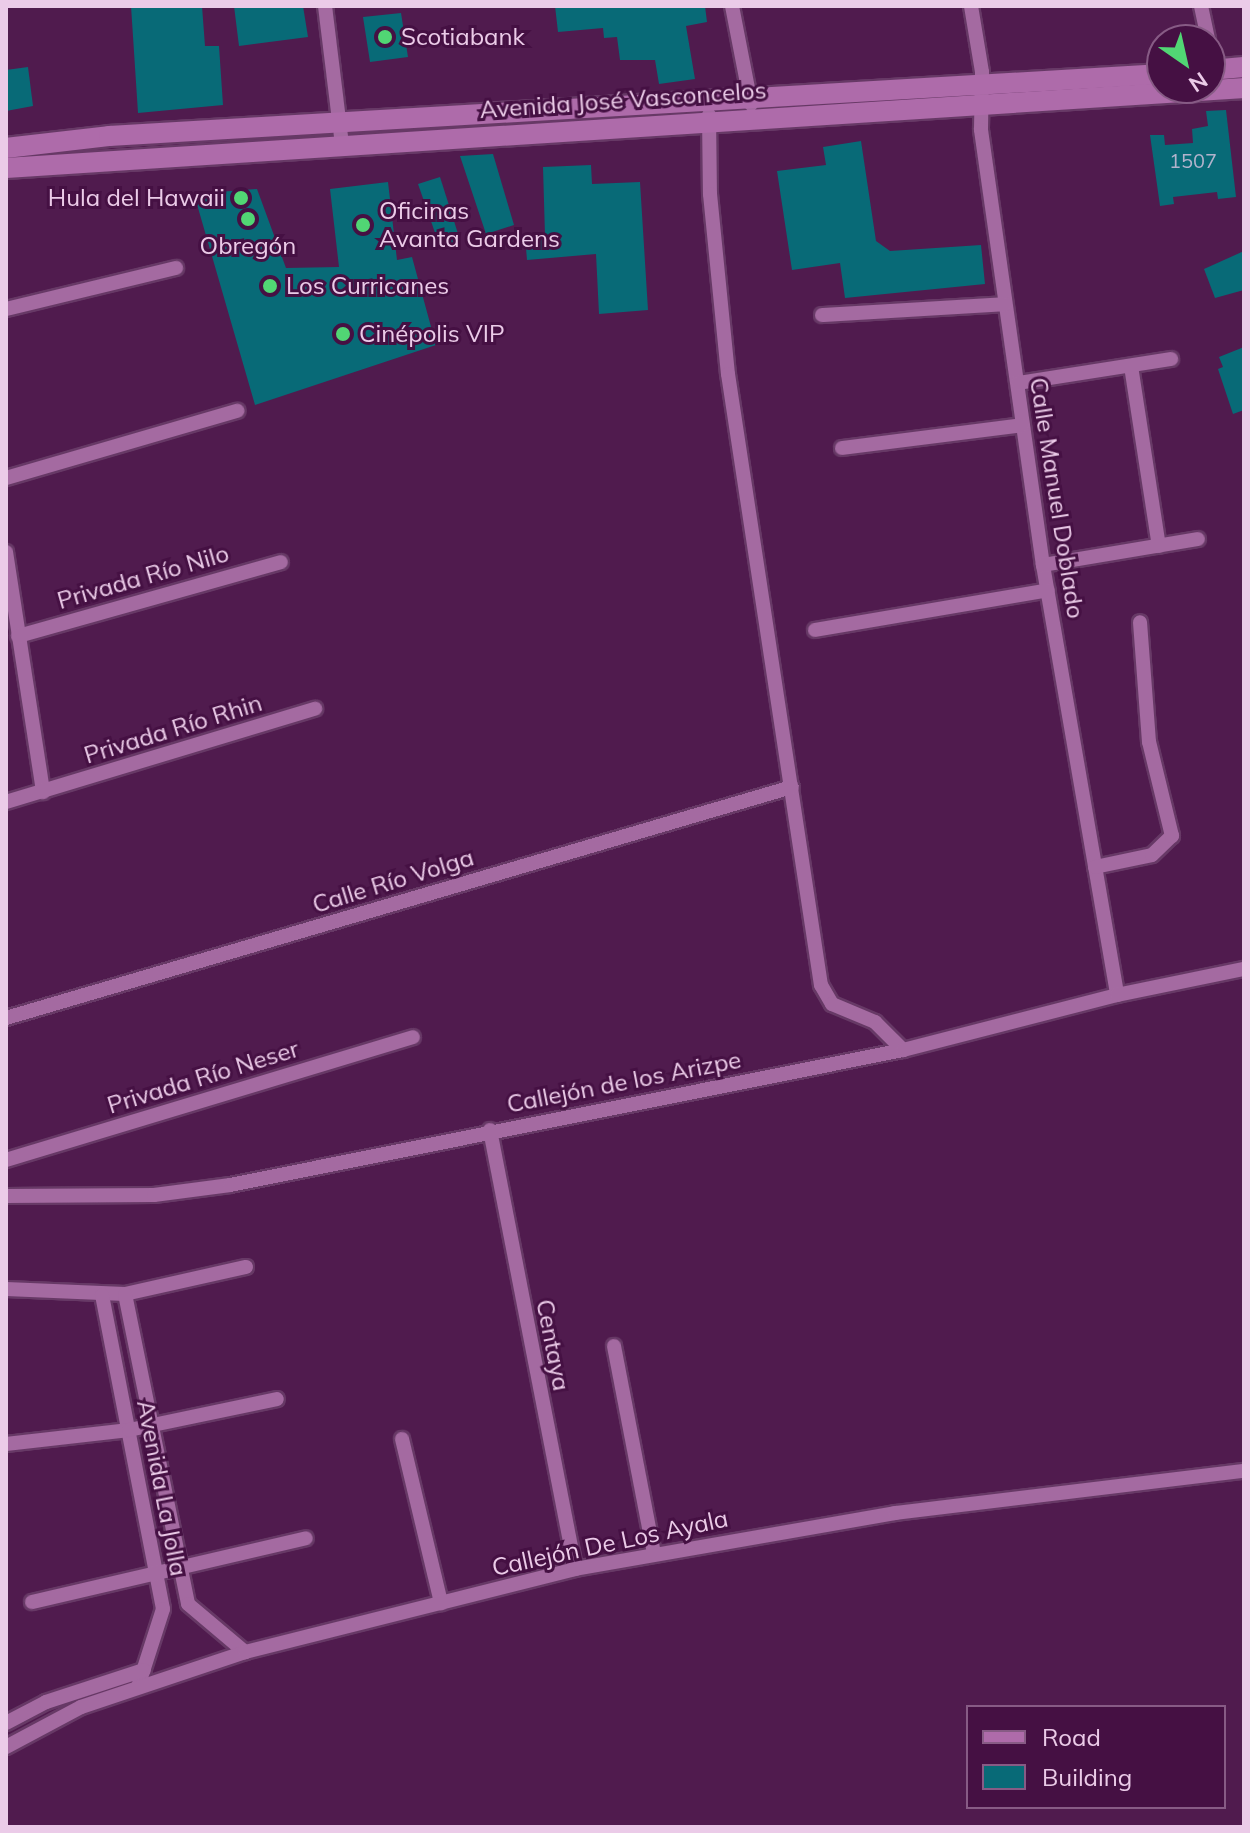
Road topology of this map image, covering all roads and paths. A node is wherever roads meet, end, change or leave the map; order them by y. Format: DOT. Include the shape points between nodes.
graph roads {
  1 [pos="325,6"];
  2 [pos="732,6"];
  3 [pos="971,6"];
  4 [pos="1146,76"];
  5 [pos="1146,77"];
  6 [pos="1226,78"];
  7 [pos="1244,88"];
  8 [pos="982,94"];
  9 [pos="749,97"];
  10 [pos="708,99"];
  11 [pos="756,117"];
  12 [pos="709,121"];
  13 [pos="339,123"];
  14 [pos="342,144"];
  15 [pos="6,148"];
  16 [pos="6,168"];
  17 [pos="176,268"];
  18 [pos="1005,304"];
  19 [pos="6,309"];
  20 [pos="822,315"];
  21 [pos="1171,359"];
  22 [pos="1131,366"];
  23 [pos="1018,383"];
  24 [pos="237,411"];
  25 [pos="1023,425"];
  26 [pos="842,448"];
  27 [pos="6,478"];
  28 [pos="1198,539"];
  29 [pos="1159,546"];
  30 [pos="6,552"];
  31 [pos="281,562"];
  32 [pos="1043,565"];
  33 [pos="1048,590"];
  34 [pos="1140,622"];
  35 [pos="815,630"];
  36 [pos="18,636"];
  37 [pos="315,709"];
  38 [pos="792,787"];
  39 [pos="43,792"];
  40 [pos="6,802"];
  41 [pos="1095,867"];
  42 [pos="1244,969"];
  43 [pos="1117,995"];
  44 [pos="6,1018"];
  45 [pos="413,1037"];
  46 [pos="903,1050"];
  47 [pos="490,1130"];
  48 [pos="6,1160"];
  49 [pos="6,1196"];
  50 [pos="246,1267"];
  51 [pos="6,1289"];
  52 [pos="125,1294"];
  53 [pos="102,1295"];
  54 [pos="614,1346"];
  55 [pos="277,1399"];
  56 [pos="151,1426"];
  57 [pos="129,1430"];
  58 [pos="402,1439"];
  59 [pos="6,1444"];
  60 [pos="1244,1471"];
  61 [pos="306,1538"];
  62 [pos="654,1554"];
  63 [pos="181,1566"];
  64 [pos="575,1569"];
  65 [pos="156,1572"];
  66 [pos="32,1602"];
  67 [pos="441,1603"];
  68 [pos="188,1604"];
  69 [pos="163,1609"];
  70 [pos="245,1652"];
  71 [pos="144,1670"];
  72 [pos="138,1687"];
  73 [pos="6,1723"];
  74 [pos="6,1747"];
  1 -- 13 [label="street"];
  2 -- 9 [label="street"];
  3 -- 8 [label="street, Calle Manuel Doblado"];
  4 -- 8 [label="main road, Avenida José Vasconcelos"];
  5 -- 8 [label="main road, Avenida José Vasconcelos"];
  6 -- 7 [label="main road, Avenida José Vasconcelos"];
  8 -- 9 [label="main road, Avenida José Vasconcelos"];
  8 -- 11 [label="main road, Avenida José Vasconcelos"];
  8 -- 18 [label="street, Calle Manuel Doblado"];
  9 -- 10 [label="main road, Avenida José Vasconcelos"];
  9 -- 11 [label="street"];
  10 -- 12 [label="street"];
  10 -- 13 [label="main road, Avenida José Vasconcelos"];
  11 -- 12 [label="main road, Avenida José Vasconcelos"];
  12 -- 14 [label="main road, Avenida José Vasconcelos"];
  12 -- 38 [label="street" via="710,194 728,374"];
  13 -- 14 [label="street"];
  13 -- 15 [label="main road, Avenida José Vasconcelos" via="109,136"];
  14 -- 16 [label="main road, Avenida José Vasconcelos"];
  17 -- 19 [label="street"];
  18 -- 20 [label="street"];
  18 -- 23 [label="street, Calle Manuel Doblado"];
  21 -- 22 [label="street"];
  22 -- 23 [label="street"];
  22 -- 29 [label="street"];
  23 -- 25 [label="street, Calle Manuel Doblado"];
  24 -- 27 [label="street"];
  25 -- 26 [label="street"];
  25 -- 32 [label="street, Calle Manuel Doblado"];
  28 -- 29 [label="street"];
  29 -- 32 [label="street"];
  30 -- 36 [label="street"];
  31 -- 36 [label="street, Privada Río Nilo"];
  32 -- 33 [label="street, Calle Manuel Doblado"];
  33 -- 35 [label="street"];
  33 -- 41 [label="street, Calle Manuel Doblado"];
  34 -- 41 [label="street" via="1148,732 1172,836 1152,855"];
  36 -- 39 [label="street"];
  37 -- 39 [label="street, Privada Río Rhin"];
  38 -- 44 [label="street, Calle Río Volga"];
  38 -- 46 [label="street" via="824,993 838,1008 875,1022"];
  39 -- 40 [label="street, Privada Río Rhin"];
  41 -- 43 [label="street, Calle Manuel Doblado"];
  42 -- 43 [label="street, Callejón de los Arizpe"];
  43 -- 46 [label="street, Callejón de los Arizpe"];
  45 -- 48 [label="street, Privada Río Neser"];
  46 -- 47 [label="street, Callejón de los Arizpe"];
  47 -- 49 [label="street, Callejón de los Arizpe" via="192,1192"];
  47 -- 64 [label="street, Centaya"];
  50 -- 52 [label="street"];
  51 -- 53 [label="street"];
  52 -- 53 [label="street"];
  52 -- 56 [label="street, Avenida La Jolla"];
  53 -- 57 [label="street, Avenida La Jolla"];
  54 -- 62 [label="street"];
  55 -- 56 [label="street"];
  56 -- 57 [label="street"];
  56 -- 63 [label="street, Avenida La Jolla"];
  57 -- 59 [label="street"];
  57 -- 65 [label="street, Avenida La Jolla"];
  58 -- 67 [label="street"];
  60 -- 62 [label="street, Callejón De Los Ayala" via="895,1513"];
  61 -- 63 [label="street"];
  62 -- 64 [label="street, Callejón De Los Ayala"];
  63 -- 65 [label="street"];
  63 -- 68 [label="street, Avenida La Jolla"];
  64 -- 67 [label="street, Callejón De Los Ayala"];
  65 -- 66 [label="street"];
  65 -- 69 [label="street, Avenida La Jolla"];
  67 -- 70 [label="street, Callejón De Los Ayala"];
  68 -- 69 [label="street"];
  68 -- 70 [label="street, Avenida La Jolla"];
  69 -- 71 [label="street, Avenida La Jolla"];
  70 -- 72 [label="street, Callejón De Los Ayala"];
  71 -- 72 [label="street, Avenida La Jolla"];
  71 -- 73 [label="street" via="46,1702"];
  72 -- 74 [label="street, Callejón De Los Ayala" via="81,1707"];
}
